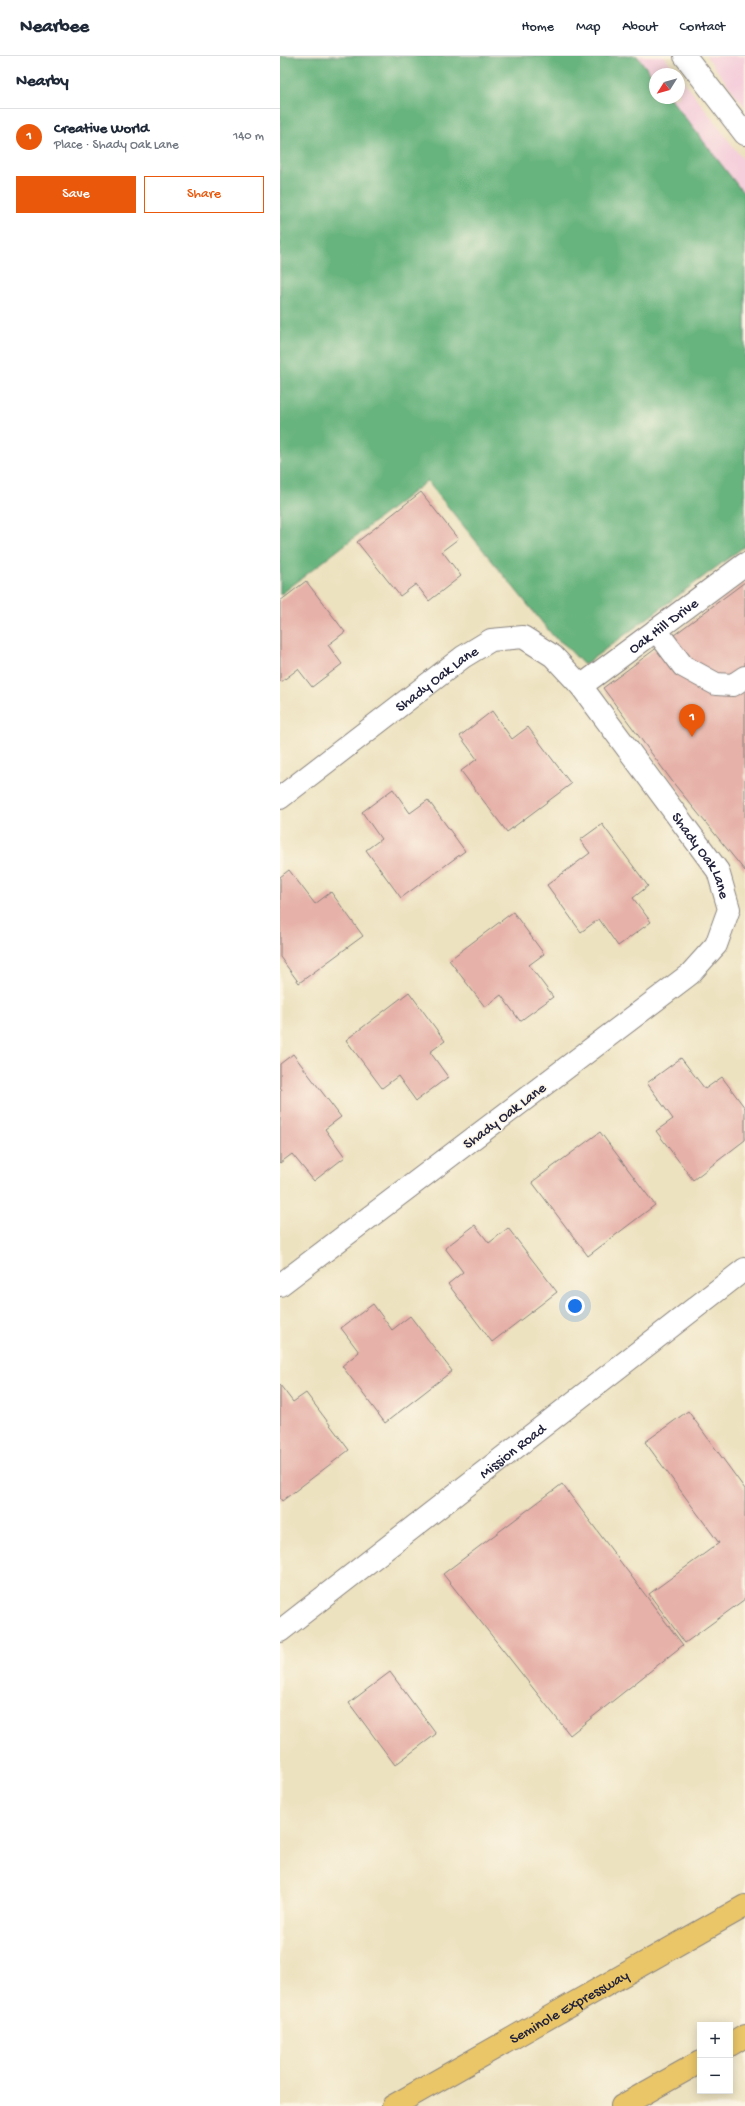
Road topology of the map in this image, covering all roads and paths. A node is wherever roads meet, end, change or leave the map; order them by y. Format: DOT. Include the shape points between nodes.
graph roads {
  1 [pos="687,56"];
  2 [pos="745,134"];
  3 [pos="745,564"];
  4 [pos="656,630"];
  5 [pos="745,677"];
  6 [pos="581,686"];
  7 [pos="280,798"];
  8 [pos="745,1269"];
  9 [pos="280,1285"];
  10 [pos="280,1631"];
  11 [pos="745,1906"];
  12 [pos="745,2036"];
  13 [pos="733,2042"];
  14 [pos="697,2064"];
  15 [pos="393,2106"];
  16 [pos="622,2106"];
  1 -- 2 [label="street"];
  3 -- 4 [label="street, Oak Hill Drive"];
  4 -- 5 [label="street" via="683,666 716,684 733,685"];
  4 -- 6 [label="street, Oak Hill Drive"];
  6 -- 7 [label="street, Shady Oak Lane" via="553,656 523,637 491,640 463,657"];
  6 -- 9 [label="street, Shady Oak Lane" via="718,872 729,909 716,944 690,974"];
  8 -- 10 [label="street, Mission Road"];
  11 -- 15 [label="highway, Seminole Expressway"];
  12 -- 13 [label="highway"];
  14 -- 16 [label="highway"];
}
